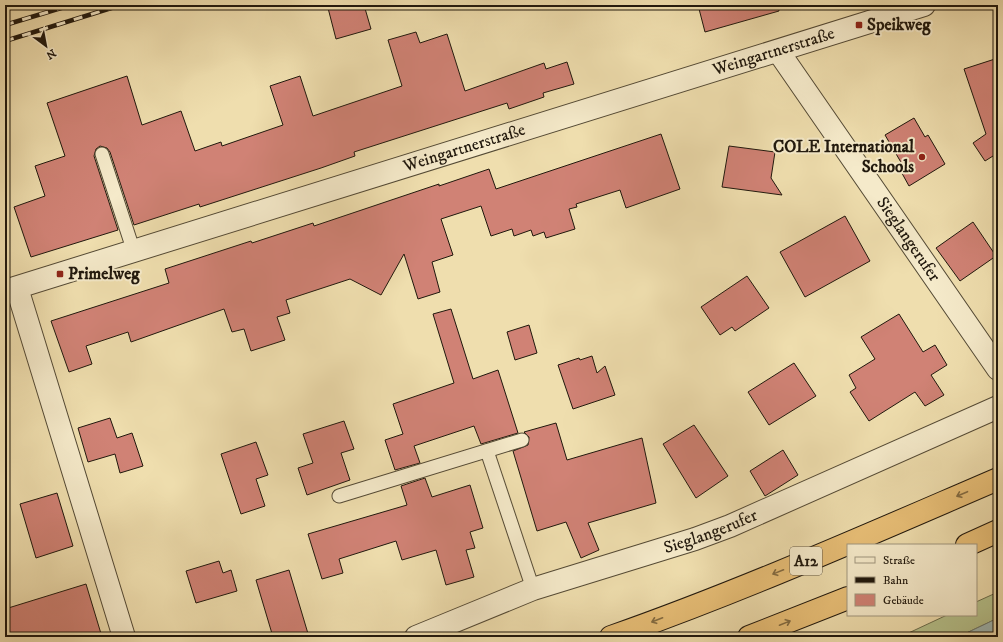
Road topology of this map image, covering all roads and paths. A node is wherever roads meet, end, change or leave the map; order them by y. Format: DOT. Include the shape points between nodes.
graph roads {
  1 [pos="924,5"];
  2 [pos="778,51"];
  3 [pos="102,154"];
  4 [pos="134,252"];
  5 [pos="11,290"];
  6 [pos="998,369"];
  7 [pos="998,407"];
  8 [pos="522,440"];
  9 [pos="487,451"];
  10 [pos="998,478"];
  11 [pos="339,496"];
  12 [pos="998,531"];
  13 [pos="969,544"];
  14 [pos="533,589"];
  15 [pos="847,598"];
  16 [pos="124,637"];
  17 [pos="416,637"];
  18 [pos="611,637"];
  19 [pos="749,637"];
  1 -- 2 [label="street, Weingartnerstraße"];
  2 -- 4 [label="street, Weingartnerstraße"];
  2 -- 6 [label="street, Sieglangerufer"];
  3 -- 4 [label="lane"];
  4 -- 5 [label="street, Weingartnerstraße"];
  5 -- 16 [label="street"];
  7 -- 14 [label="street, Sieglangerufer" via="730,526"];
  8 -- 9 [label="lane"];
  9 -- 11 [label="lane"];
  9 -- 14 [label="lane"];
  10 -- 18 [label="highway, A12, one-way" via="825,553"];
  12 -- 13 [label="highway"];
  14 -- 17 [label="street, Sieglangerufer"];
  19 -- 15 [label="highway, one-way"];
}
